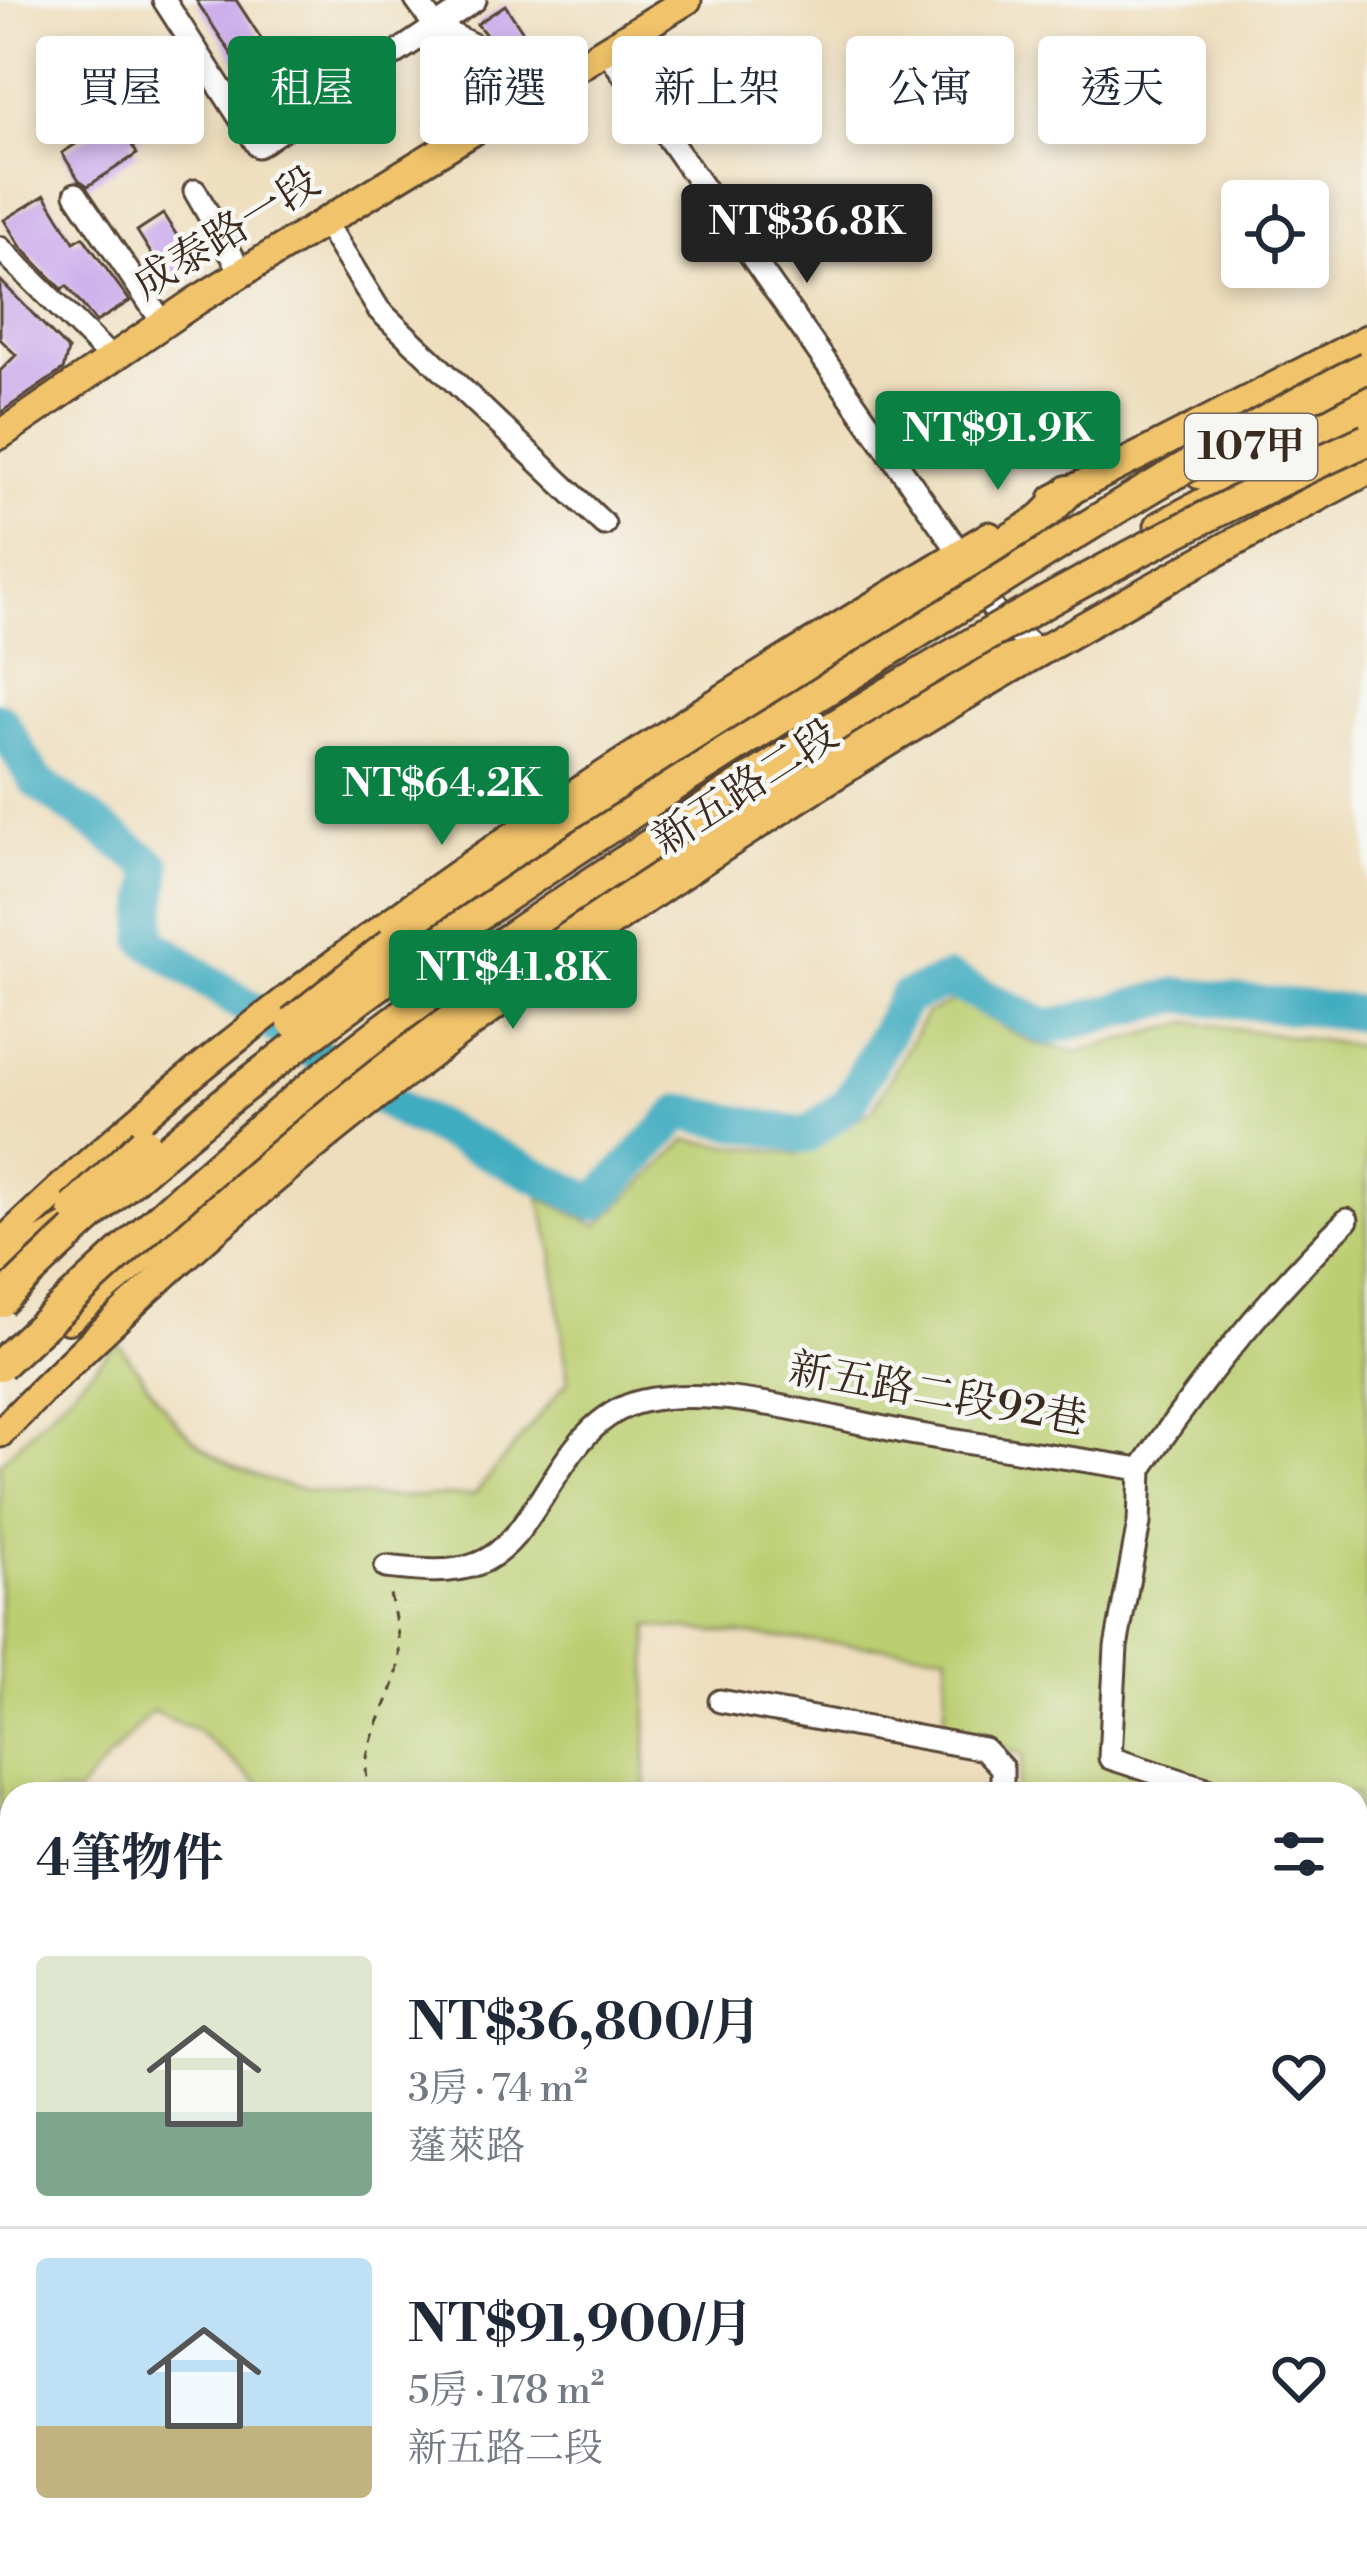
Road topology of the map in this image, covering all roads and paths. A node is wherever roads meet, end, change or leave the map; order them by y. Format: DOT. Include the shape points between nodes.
graph roads {
  1 [pos="164,0"];
  2 [pos="416,0"];
  3 [pos="475,0"];
  4 [pos="676,3"];
  5 [pos="435,26"];
  6 [pos="436,36"];
  7 [pos="455,36"];
  8 [pos="607,51"];
  9 [pos="588,62"];
  10 [pos="453,144"];
  11 [pos="195,191"];
  12 [pos="76,194"];
  13 [pos="325,222"];
  14 [pos="0,248"];
  15 [pos="242,273"];
  16 [pos="163,323"];
  17 [pos="1367,339"];
  18 [pos="110,357"];
  19 [pos="1367,367"];
  20 [pos="1367,389"];
  21 [pos="1367,416"];
  22 [pos="0,435"];
  23 [pos="1367,440"];
  24 [pos="1367,471"];
  25 [pos="1069,491"];
  26 [pos="1144,520"];
  27 [pos="604,524"];
  28 [pos="963,559"];
  29 [pos="991,606"];
  30 [pos="1038,651"];
  31 [pos="153,1179"];
  32 [pos="1347,1220"];
  33 [pos="0,1245"];
  34 [pos="0,1265"];
  35 [pos="0,1280"];
  36 [pos="0,1302"];
  37 [pos="0,1316"];
  38 [pos="0,1350"];
  39 [pos="0,1365"];
  40 [pos="0,1376"];
  41 [pos="0,1432"];
  42 [pos="1142,1469"];
  43 [pos="386,1567"];
  44 [pos="720,1701"];
  45 [pos="367,1782"];
  46 [pos="1002,1782"];
  47 [pos="1185,1782"];
  1 -- 5 [label="street" via="258,146"];
  2 -- 5 [label="street"];
  3 -- 5 [label="street"];
  4 -- 8 [label="main road, 成泰路一段"];
  5 -- 6 [label="street"];
  5 -- 7 [label="street"];
  8 -- 9 [label="main road, 成泰路一段"];
  8 -- 28 [label="street"];
  10 -- 13 [label="main road, 成泰路一段"];
  11 -- 15 [label="street"];
  12 -- 16 [label="street"];
  13 -- 15 [label="main road, 成泰路一段"];
  13 -- 27 [label="street" via="379,310"];
  14 -- 18 [label="street"];
  15 -- 16 [label="main road, 成泰路一段"];
  16 -- 18 [label="main road, 成泰路一段"];
  17 -- 25 [label="main road, 107甲"];
  18 -- 22 [label="main road, 成泰路一段"];
  19 -- 36 [label="highway, bridge" via="1129,498 491,906 193,1125"];
  20 -- 26 [label="main road, 新五路二段 / 107甲"];
  21 -- 26 [label="main road, 新五路二段 / 107甲"];
  23 -- 39 [label="highway, bridge" via="1260,488 942,658 513,935 305,1092"];
  24 -- 30 [label="main road, 新五路二段 / 107甲"];
  25 -- 28 [label="highway" via="1039,521"];
  26 -- 29 [label="main road, 新五路二段 / 107甲"];
  28 -- 29 [label="street"];
  28 -- 33 [label="main road, 新五路二段" via="706,706 506,840 273,1011"];
  28 -- 35 [label="highway, bridge" via="392,943 178,1112"];
  29 -- 30 [label="street"];
  29 -- 31 [label="main road, 新五路二段 / 107甲" via="495,912 274,1076"];
  29 -- 38 [label="main road, 新五路二段 / 107甲" via="603,864 335,1056"];
  30 -- 40 [label="highway" via="959,678 533,947"];
  30 -- 41 [label="main road, 新五路二段 / 107甲" via="491,1009 216,1228"];
  31 -- 34 [label="main road"];
  31 -- 37 [label="main road, 新五路二段 / 107甲"];
  32 -- 42 [label="street" via="1207,1371"];
  42 -- 43 [label="street, 新五路二段92巷" via="671,1397 605,1416 506,1544 478,1564"];
  42 -- 47 [label="street" via="1116,1647 1110,1758"];
  43 -- 45 [label="path" via="400,1655 394,1696 372,1736"];
  44 -- 46 [label="street" via="984,1749 1002,1768"];
}
